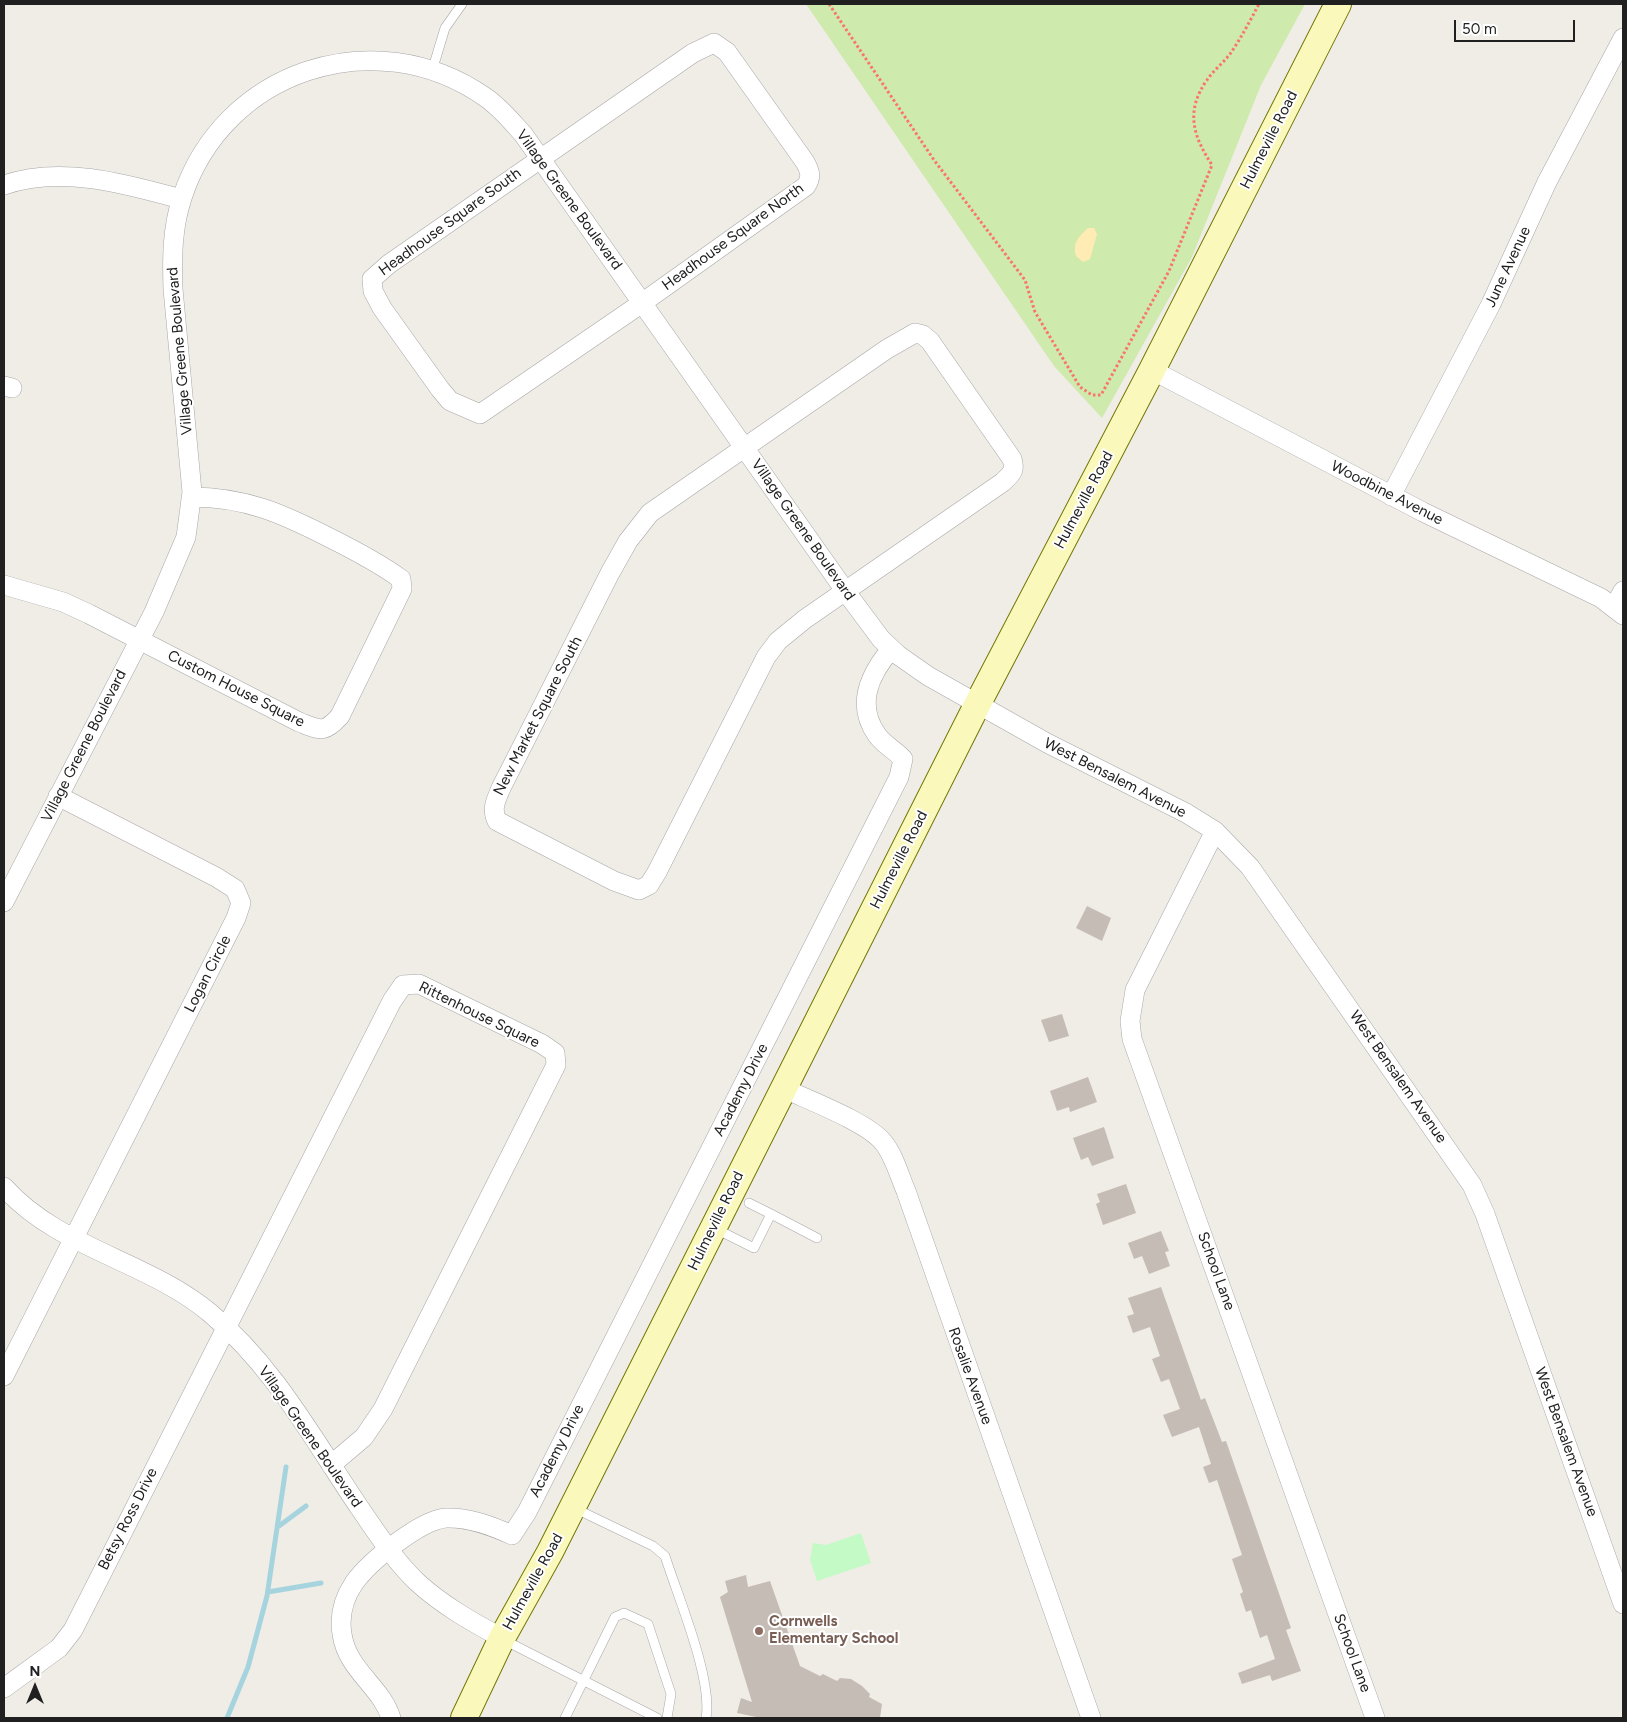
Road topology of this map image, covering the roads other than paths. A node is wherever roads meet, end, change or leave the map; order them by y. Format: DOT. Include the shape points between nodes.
graph roads {
  1 [pos="462,4"];
  2 [pos="1338,4"];
  3 [pos="1623,38"];
  4 [pos="432,70"];
  5 [pos="542,157"];
  6 [pos="4,185"];
  7 [pos="182,199"];
  8 [pos="642,303"];
  9 [pos="1152,370"];
  10 [pos="744,448"];
  11 [pos="191,496"];
  12 [pos="1391,496"];
  13 [pos="4,585"];
  14 [pos="846,592"];
  15 [pos="1620,604"];
  16 [pos="139,640"];
  17 [pos="891,649"];
  18 [pos="977,704"];
  19 [pos="58,796"];
  20 [pos="1215,831"];
  21 [pos="4,902"];
  22 [pos="784,1088"];
  23 [pos="4,1187"];
  24 [pos="749,1203"];
  25 [pos="772,1214"];
  26 [pos="713,1228"];
  27 [pos="74,1237"];
  28 [pos="817,1238"];
  29 [pos="227,1328"];
  30 [pos="4,1376"];
  31 [pos="330,1465"];
  32 [pos="573,1507"];
  33 [pos="389,1551"];
  34 [pos="1623,1604"];
  35 [pos="502,1638"];
  36 [pos="583,1682"];
  37 [pos="4,1688"];
  38 [pos="391,1718"];
  39 [pos="464,1718"];
  40 [pos="565,1718"];
  41 [pos="657,1718"];
  42 [pos="667,1718"];
  43 [pos="706,1718"];
  44 [pos="1091,1718"];
  45 [pos="1375,1718"];
  1 -- 4 [label="lane" via="445,28"];
  2 -- 9 [label="main road, Hulmeville Road"];
  3 -- 12 [label="street, June Avenue" via="1547,182 1491,304"];
  4 -- 5 [label="street, Village Greene Boulevard" via="486,97 512,121"];
  4 -- 7 [label="street, Village Greene Boulevard" via="376,61 351,61 325,65 274,84 217,132 192,173"];
  5 -- 8 [label="street, Village Greene Boulevard"];
  5 -- 8 [label="street, Headhouse Square North" via="693,53 714,43 727,52 805,162 810,179 806,186"];
  5 -- 8 [label="street, Headhouse Square South" via="376,274 371,284 382,308 450,401 480,414"];
  6 -- 7 [label="street" via="32,178 98,180"];
  7 -- 11 [label="street, Village Greene Boulevard" via="172,256"];
  8 -- 10 [label="street, Village Greene Boulevard"];
  9 -- 12 [label="street, Woodbine Avenue"];
  9 -- 18 [label="main road, Hulmeville Road"];
  10 -- 14 [label="street, Village Greene Boulevard"];
  10 -- 14 [label="street, New Market Square South" via="906,336 915,333 930,341 1012,460 1013,473"];
  10 -- 14 [label="street, New Market Square South" via="650,513 628,541 501,788 493,813 497,821 614,881 638,890 649,886 766,657 790,630"];
  11 -- 16 [label="street, Village Greene Boulevard" via="181,554"];
  11 -- 16 [label="street, Custom House Square" via="230,499 284,514 390,571 401,579 402,589 340,716 326,729 319,730 299,722"];
  12 -- 15 [label="street, Woodbine Avenue" via="1601,598"];
  13 -- 16 [label="street" via="63,602"];
  14 -- 17 [label="street, Village Greene Boulevard"];
  16 -- 19 [label="street, Village Greene Boulevard"];
  17 -- 18 [label="street, Village Greene Boulevard" via="928,676"];
  17 -- 33 [label="street, Academy Drive" via="871,677 867,710 877,736 903,759 899,777 527,1512 512,1535 473,1521 444,1518 417,1528"];
  18 -- 20 [label="street, West Bensalem Avenue"];
  18 -- 22 [label="main road, Hulmeville Road"];
  19 -- 21 [label="street, Village Greene Boulevard"];
  19 -- 27 [label="street, Logan Circle" via="216,877 236,889 241,903"];
  20 -- 34 [label="street, West Bensalem Avenue" via="1256,875 1472,1185 1486,1214"];
  20 -- 45 [label="street, School Lane" via="1134,990 1130,1021 1132,1039"];
  22 -- 26 [label="main road, Hulmeville Road"];
  22 -- 44 [label="street, Rosalie Avenue" via="878,1136 891,1155"];
  23 -- 27 [label="street, Village Greene Boulevard" via="28,1210"];
  24 -- 25 [label="lane"];
  25 -- 26 [label="lane" via="754,1248"];
  25 -- 28 [label="lane"];
  26 -- 32 [label="main road, Hulmeville Road"];
  27 -- 29 [label="street, Village Greene Boulevard" via="179,1292"];
  27 -- 30 [label="street, Logan Circle"];
  29 -- 31 [label="street, Village Greene Boulevard" via="270,1374"];
  29 -- 31 [label="street, Rittenhouse Square" via="392,1001 404,985 418,984 436,991 555,1053 556,1064 545,1089 383,1409 364,1436"];
  29 -- 37 [label="street, Betsy Ross Drive" via="73,1630 59,1648"];
  31 -- 33 [label="street, Village Greene Boulevard"];
  32 -- 35 [label="main road, Hulmeville Road"];
  32 -- 43 [label="lane" via="653,1546 665,1556 706,1681"];
  33 -- 35 [label="street, Village Greene Boulevard" via="430,1593 462,1616"];
  33 -- 38 [label="street" via="353,1584 341,1619 349,1659 389,1710"];
  35 -- 36 [label="lane"];
  35 -- 39 [label="main road, Hulmeville Road"];
  36 -- 40 [label="lane"];
  36 -- 41 [label="lane"];
  36 -- 42 [label="lane" via="615,1617 624,1613 648,1624 671,1694"];
}
